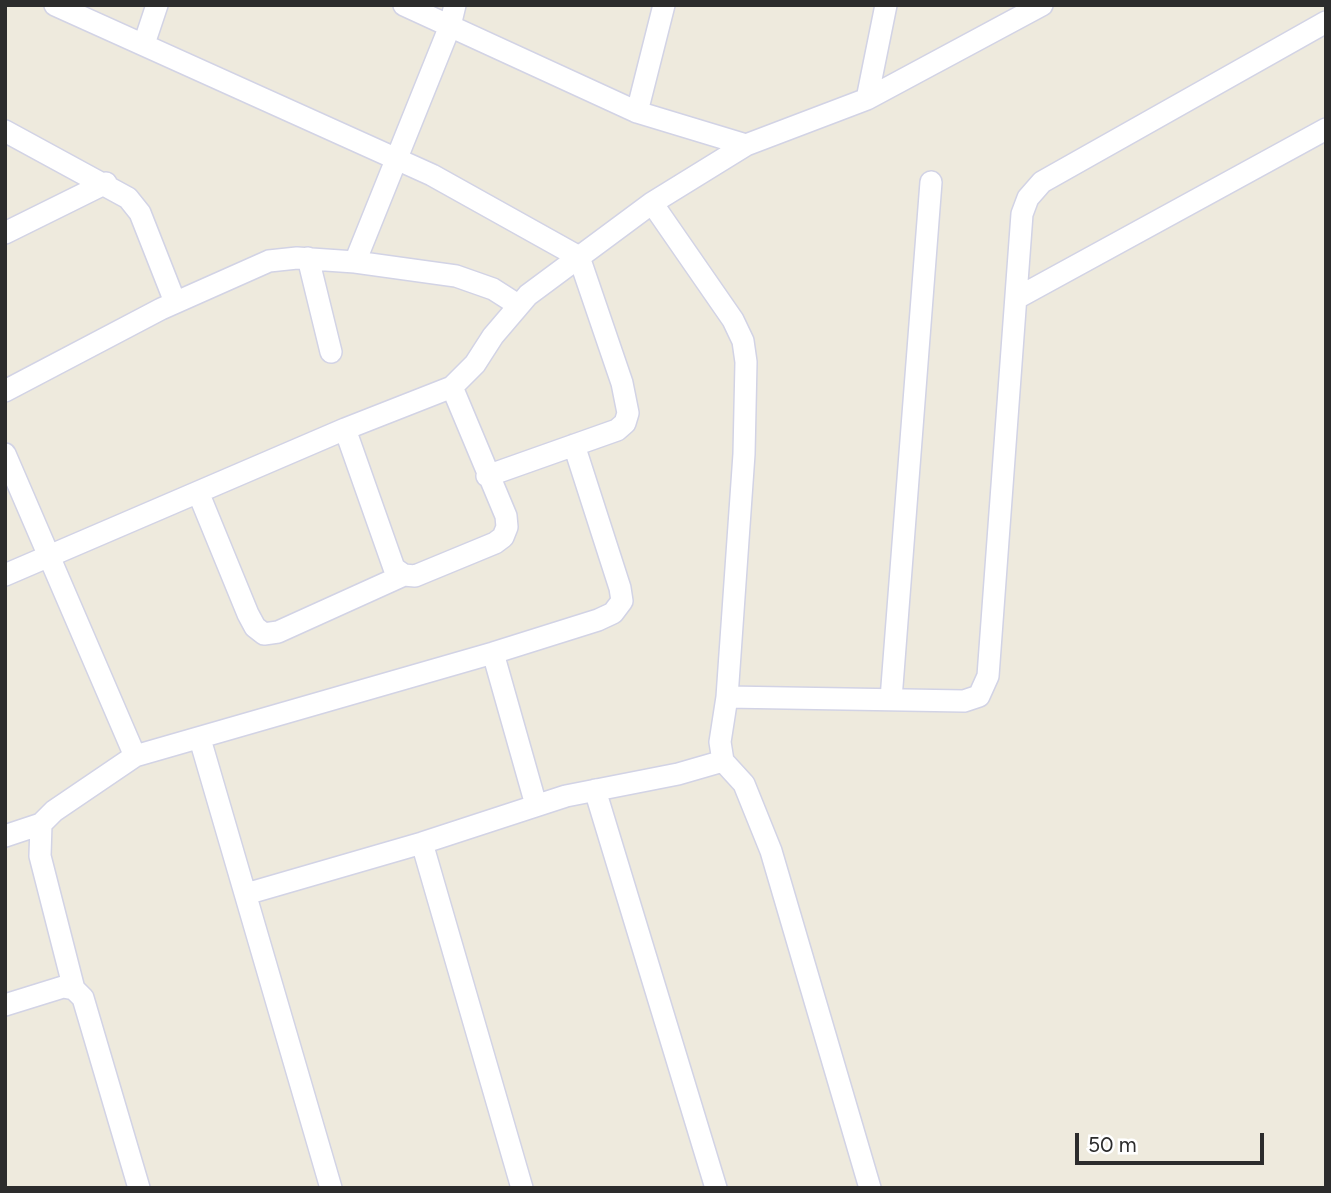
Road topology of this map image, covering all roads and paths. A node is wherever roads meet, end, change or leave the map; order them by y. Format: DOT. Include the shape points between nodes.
graph roads {
  1 [pos="55,5"];
  2 [pos="157,5"];
  3 [pos="404,5"];
  4 [pos="456,5"];
  5 [pos="664,5"];
  6 [pos="886,5"];
  7 [pos="1042,5"];
  8 [pos="1326,22"];
  9 [pos="450,26"];
  10 [pos="144,44"];
  11 [pos="867,99"];
  12 [pos="637,112"];
  13 [pos="1326,129"];
  14 [pos="5,131"];
  15 [pos="746,145"];
  16 [pos="396,159"];
  17 [pos="931,182"];
  18 [pos="106,183"];
  19 [pos="652,202"];
  20 [pos="5,233"];
  21 [pos="579,257"];
  22 [pos="308,258"];
  23 [pos="355,262"];
  24 [pos="1017,298"];
  25 [pos="175,302"];
  26 [pos="518,305"];
  27 [pos="331,352"];
  28 [pos="452,387"];
  29 [pos="5,391"];
  30 [pos="345,429"];
  31 [pos="574,445"];
  32 [pos="5,454"];
  33 [pos="487,476"];
  34 [pos="198,492"];
  35 [pos="51,556"];
  36 [pos="5,575"];
  37 [pos="404,575"];
  38 [pos="493,653"];
  39 [pos="727,697"];
  40 [pos="891,699"];
  41 [pos="200,739"];
  42 [pos="135,756"];
  43 [pos="723,761"];
  44 [pos="595,790"];
  45 [pos="536,806"];
  46 [pos="41,824"];
  47 [pos="5,836"];
  48 [pos="422,843"];
  49 [pos="246,894"];
  50 [pos="74,989"];
  51 [pos="5,1004"];
  52 [pos="139,1188"];
  53 [pos="331,1188"];
  54 [pos="522,1188"];
  55 [pos="716,1188"];
  56 [pos="870,1188"];
  1 -- 10 [label="street"];
  2 -- 10 [label="street"];
  3 -- 9 [label="street"];
  4 -- 9 [label="street"];
  5 -- 12 [label="street"];
  6 -- 11 [label="street"];
  7 -- 11 [label="street"];
  8 -- 24 [label="street" via="1042,183 1028,198 1022,214"];
  9 -- 12 [label="street"];
  9 -- 16 [label="street"];
  10 -- 16 [label="street"];
  11 -- 15 [label="street"];
  12 -- 15 [label="street"];
  13 -- 24 [label="street"];
  14 -- 18 [label="street"];
  15 -- 19 [label="street"];
  16 -- 21 [label="street"];
  16 -- 23 [label="street"];
  17 -- 40 [label="street"];
  18 -- 20 [label="street"];
  18 -- 25 [label="street" via="140,213"];
  19 -- 21 [label="street"];
  19 -- 39 [label="street" via="733,320 747,362"];
  21 -- 26 [label="street"];
  21 -- 31 [label="street" via="628,413 617,430"];
  22 -- 23 [label="street"];
  22 -- 25 [label="street" via="269,261"];
  22 -- 27 [label="street"];
  23 -- 26 [label="street" via="477,282"];
  24 -- 40 [label="street" via="985,687 979,696 964,701"];
  25 -- 29 [label="street"];
  26 -- 28 [label="street"];
  28 -- 30 [label="street"];
  28 -- 33 [label="street"];
  30 -- 34 [label="street"];
  30 -- 37 [label="street" via="394,568"];
  31 -- 33 [label="street"];
  31 -- 38 [label="street" via="622,601 598,621"];
  32 -- 35 [label="street"];
  33 -- 37 [label="street" via="506,516 503,537 415,576"];
  34 -- 35 [label="street"];
  34 -- 37 [label="street" via="248,614 264,634 278,632"];
  35 -- 36 [label="street"];
  35 -- 42 [label="street"];
  38 -- 41 [label="street"];
  38 -- 45 [label="street"];
  39 -- 40 [label="street"];
  39 -- 43 [label="street" via="720,743"];
  41 -- 42 [label="street"];
  41 -- 49 [label="street"];
  42 -- 46 [label="street"];
  43 -- 44 [label="street"];
  43 -- 56 [label="street" via="744,784 771,850"];
  44 -- 45 [label="street"];
  44 -- 55 [label="street"];
  45 -- 48 [label="street"];
  46 -- 47 [label="street"];
  46 -- 50 [label="street" via="40,856"];
  48 -- 49 [label="street"];
  48 -- 54 [label="street"];
  49 -- 53 [label="street"];
  50 -- 51 [label="street" via="63,987"];
  50 -- 52 [label="street" via="89,1013"];
}
